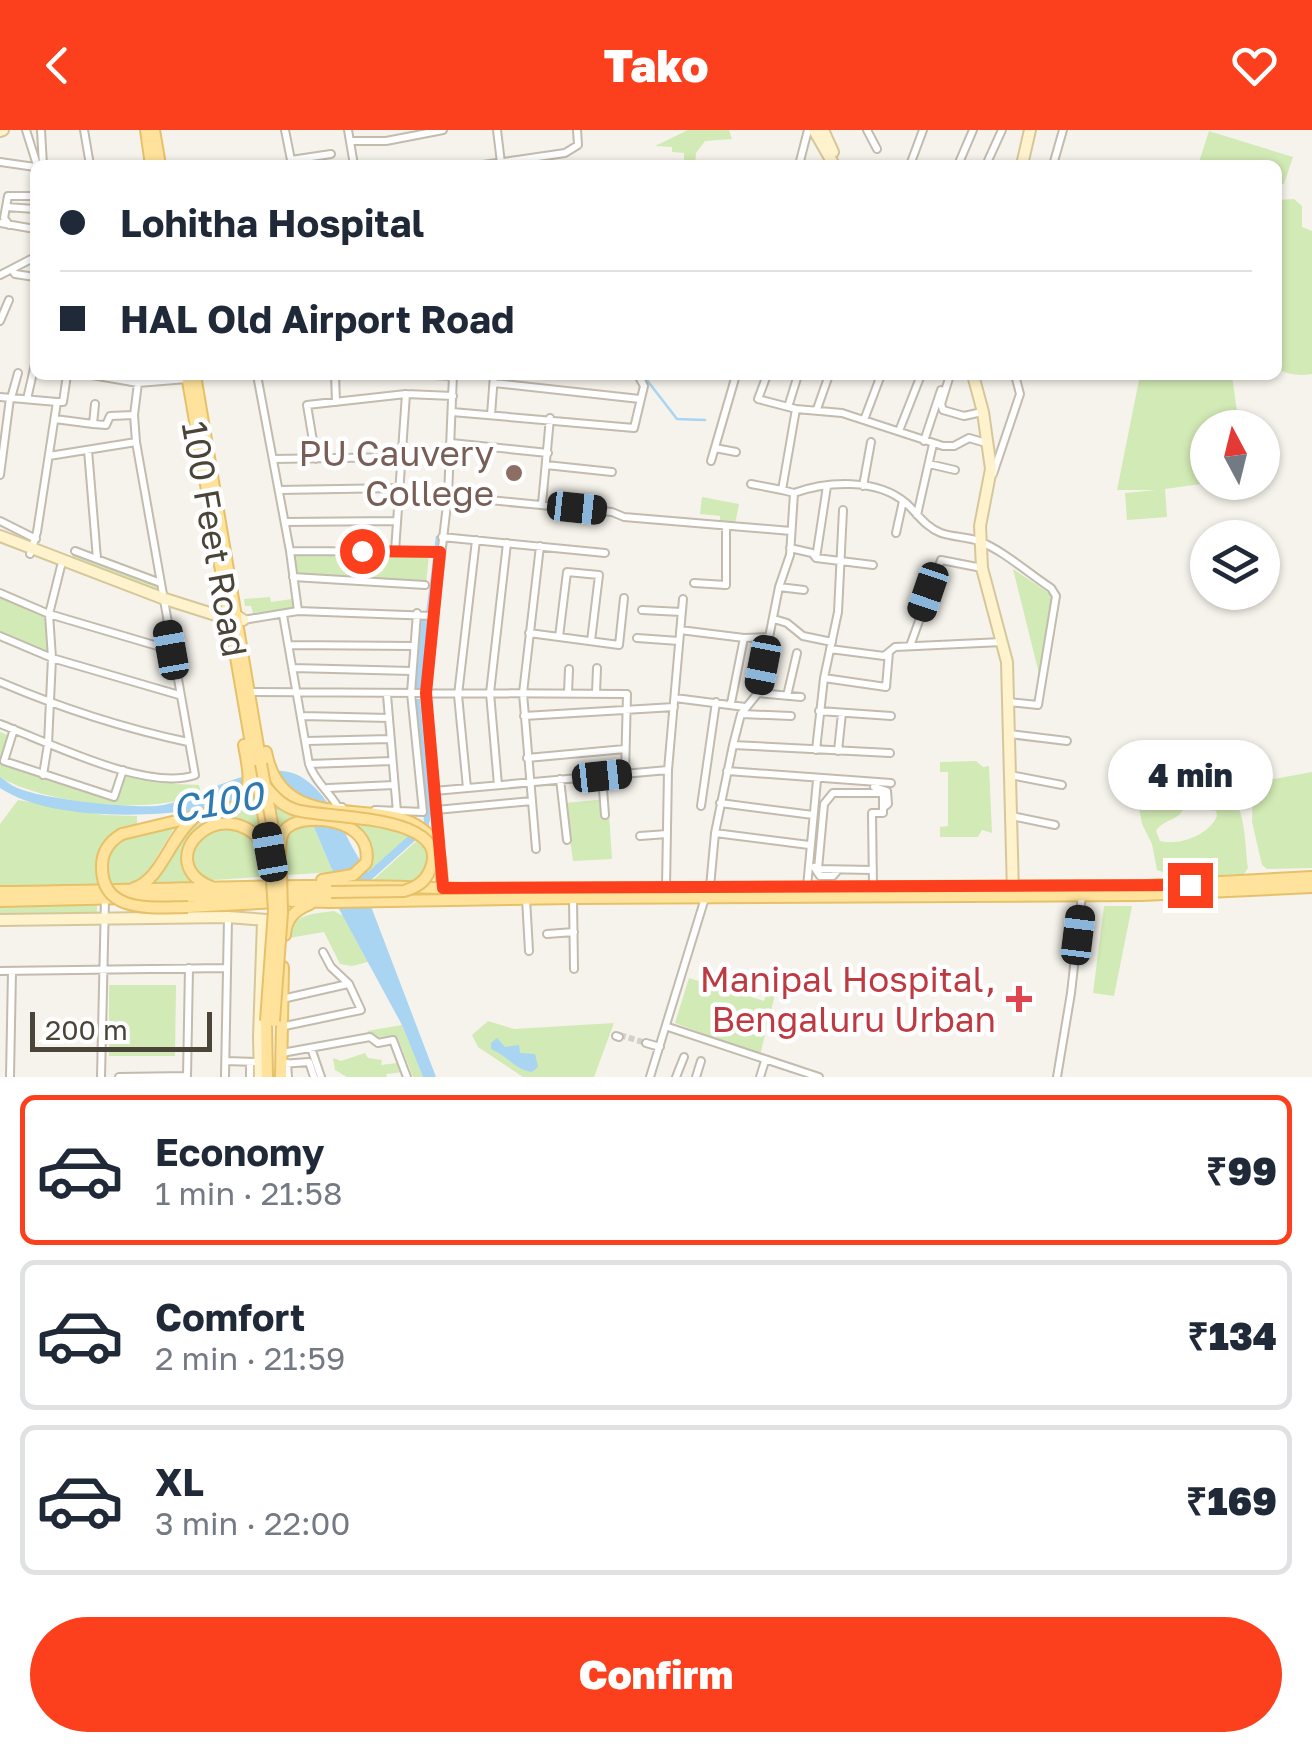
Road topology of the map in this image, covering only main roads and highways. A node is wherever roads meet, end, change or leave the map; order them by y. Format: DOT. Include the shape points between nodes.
graph roads {
  1 [pos="146,130"];
  2 [pos="154,130"];
  3 [pos="151,160"];
  4 [pos="159,160"];
  5 [pos="191,380"];
  6 [pos="259,768"];
  7 [pos="265,786"];
  8 [pos="197,816"];
  9 [pos="270,852"];
  10 [pos="279,864"];
  11 [pos="1312,876"];
  12 [pos="1312,887"];
  13 [pos="215,888"];
  14 [pos="443,888"];
  15 [pos="331,889"];
  16 [pos="1010,889"];
  17 [pos="118,891"];
  18 [pos="0,892"];
  19 [pos="708,892"];
  20 [pos="260,895"];
  21 [pos="0,901"];
  22 [pos="294,901"];
  23 [pos="316,902"];
  24 [pos="274,1023"];
  25 [pos="264,1077"];
  26 [pos="282,1077"];
  1 -- 3 [label="main road"];
  2 -- 4 [label="main road"];
  5 -- 6 [label="main road, 100 Feet Road"];
  6 -- 7 [label="main road, bridge"];
  6 -- 8 [label="main road" via="241,802"];
  6 -- 9 [label="main road, bridge"];
  6 -- 14 [label="main road" via="297,799 421,829 438,851"];
  7 -- 10 [label="main road, bridge"];
  7 -- 15 [label="main road, bridge" via="301,812 408,826 425,837 430,869 415,888"];
  8 -- 17 [label="main road" via="178,832 152,877"];
  8 -- 22 [label="main road, bridge" via="122,834 109,845 102,861 112,896 136,908"];
  9 -- 13 [label="main road" via="241,825 195,835 188,864 196,880"];
  9 -- 24 [label="main road, bridge"];
  10 -- 15 [label="main road, bridge" via="282,834 294,824 350,826 366,841 366,863"];
  10 -- 24 [label="main road, bridge"];
  11 -- 16 [label="main road"];
  12 -- 16 [label="main road" via="1186,895"];
  13 -- 15 [label="main road"];
  13 -- 17 [label="main road"];
  14 -- 15 [label="main road, bridge"];
  14 -- 19 [label="main road"];
  15 -- 19 [label="main road" via="373,901 526,902"];
  15 -- 20 [label="main road"];
  15 -- 23 [label="main road"];
  16 -- 19 [label="main road"];
  16 -- 19 [label="main road"];
  17 -- 18 [label="main road"];
  20 -- 21 [label="main road"];
  20 -- 22 [label="main road"];
  22 -- 23 [label="main road"];
  23 -- 24 [label="main road" via="287,921"];
  24 -- 25 [label="main road"];
  24 -- 26 [label="main road"];
  24 -- 26 [label="main road"];
}
